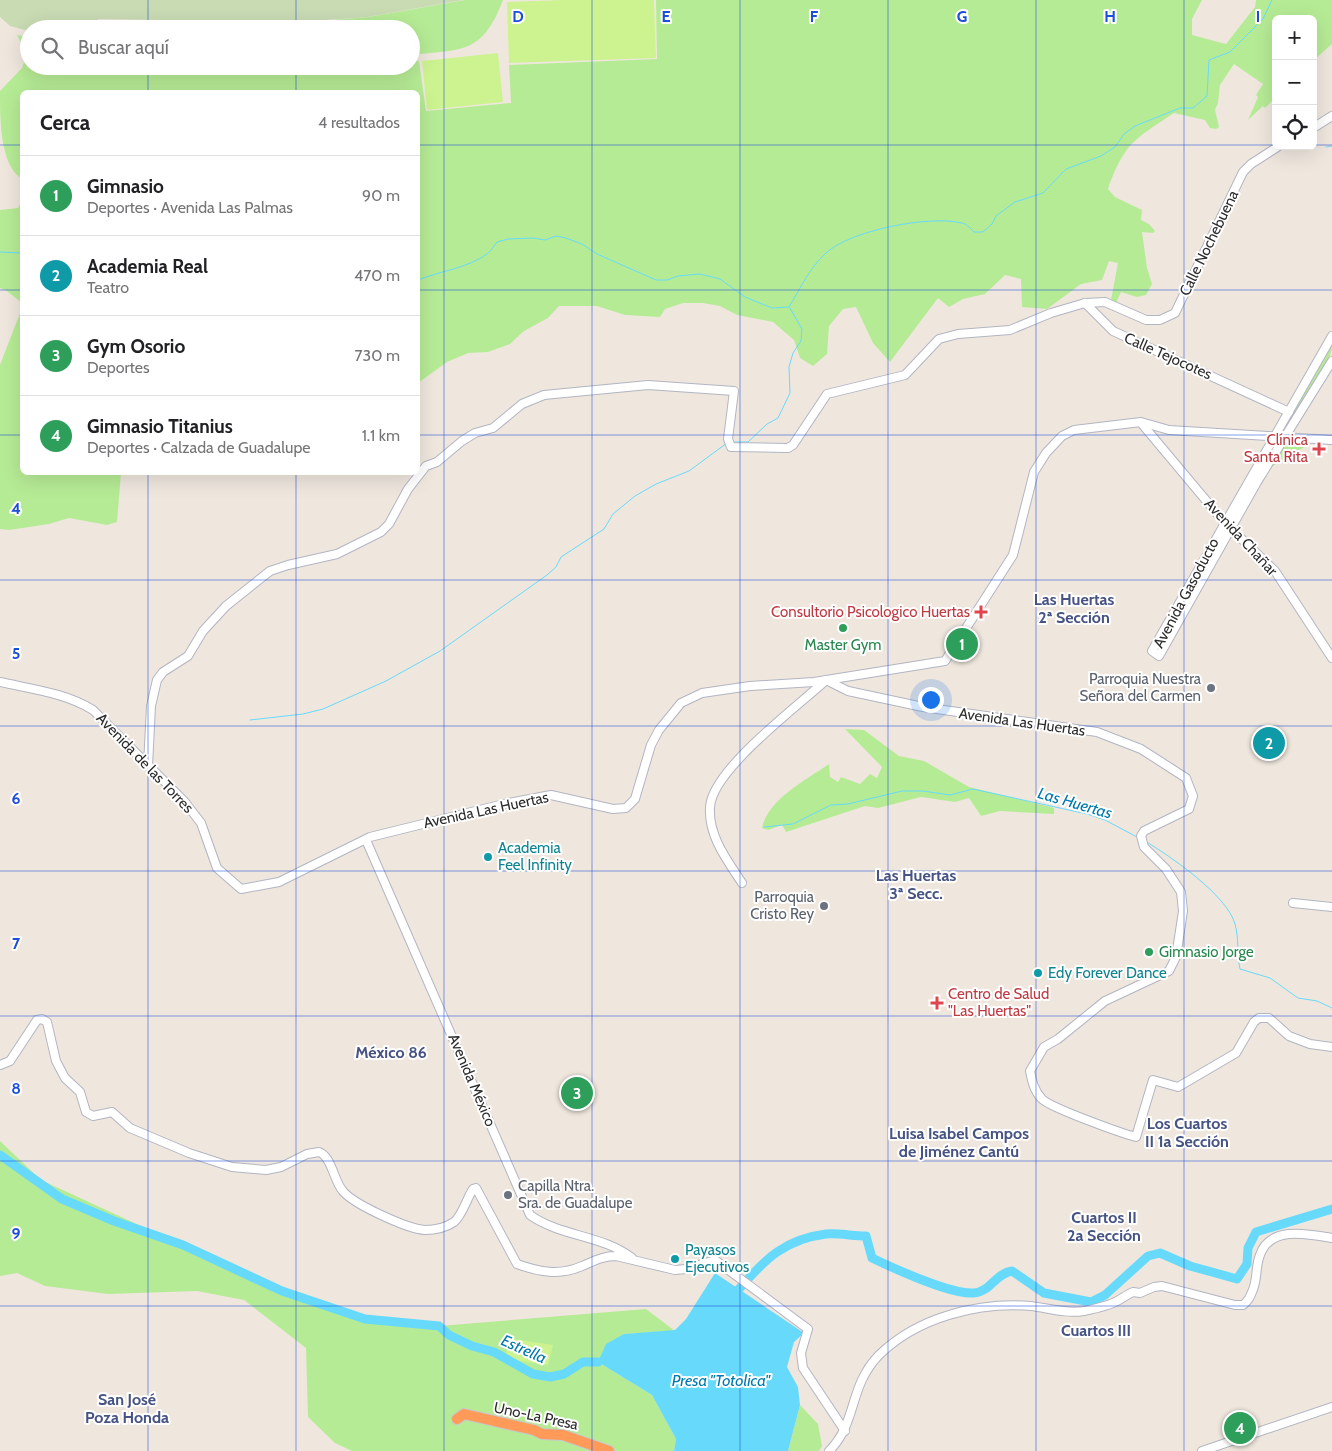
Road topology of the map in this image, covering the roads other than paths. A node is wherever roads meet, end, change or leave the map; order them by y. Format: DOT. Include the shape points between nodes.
graph roads {
  1 [pos="1332,116"];
  2 [pos="1317,125"];
  3 [pos="1273,150"];
  4 [pos="1085,303"];
  5 [pos="1332,336"];
  6 [pos="1332,361"];
  7 [pos="1289,412"];
  8 [pos="1141,422"];
  9 [pos="1275,437"];
  10 [pos="1285,437"];
  11 [pos="1332,440"];
  12 [pos="420,474"];
  13 [pos="419,475"];
  14 [pos="1225,522"];
  15 [pos="1231,529"];
  16 [pos="1332,658"];
  17 [pos="826,680"];
  18 [pos="0,682"];
  19 [pos="148,766"];
  20 [pos="201,823"];
  21 [pos="366,840"];
  22 [pos="742,883"];
  23 [pos="1293,903"];
  24 [pos="1332,907"];
  25 [pos="1332,1047"];
  26 [pos="0,1065"];
  27 [pos="1332,1238"];
  28 [pos="636,1260"];
  29 [pos="1332,1407"];
  30 [pos="457,1419"];
  31 [pos="844,1430"];
  32 [pos="609,1451"];
  33 [pos="829,1451"];
  34 [pos="1202,1451"];
  1 -- 2 [label="street"];
  3 -- 4 [label="street, Calle Nochebuena" via="1242,172 1175,313 1160,320 1146,320 1105,302"];
  4 -- 7 [label="street, Calle Tejocotes" via="1113,331"];
  4 -- 12 [label="street" via="1010,330 958,334 939,339 905,375 826,394 794,445 736,448 729,440 734,391 648,384 544,395 522,404 493,428 462,441"];
  5 -- 7 [label="street, Avenida Gasoducto"];
  6 -- 10 [label="street, Avenida Gasoducto"];
  7 -- 9 [label="street, Avenida Gasoducto"];
  8 -- 9 [label="street" via="1169,430"];
  8 -- 14 [label="street, Avenida Chañar"];
  8 -- 17 [label="street" via="1074,430 1062,436 1046,453 1029,486 1013,554 945,661"];
  9 -- 10 [label="street"];
  9 -- 14 [label="street, Avenida Gasoducto"];
  10 -- 11 [label="street"];
  10 -- 15 [label="street, Avenida Gasoducto"];
  13 -- 19 [label="street" via="381,532 337,554 270,571 226,606 203,631 188,656 163,672 157,680 151,706"];
  14 -- 15 [label="street, Avenida Chañar"];
  14 -- 15 [label="street, Avenida Gasoducto" via="1152,651 1159,656"];
  15 -- 16 [label="street, Avenida Chañar" via="1275,571"];
  17 -- 21 [label="street, Avenida Las Huertas" via="730,688 702,693 681,703 670,713 654,738 635,799 626,808 613,809 551,794"];
  17 -- 22 [label="street" via="750,748 727,772 712,798 710,822 716,840"];
  17 -- 25 [label="street, Avenida Las Huertas" via="848,691 923,707 1097,732 1141,749 1186,778 1193,796 1192,804 1186,812 1144,831 1141,839 1181,892 1184,911 1176,957 1168,971 1105,1001 1044,1047 1030,1071 1034,1088 1043,1100 1136,1137 1153,1080 1178,1087 1236,1053 1259,1018 1269,1018 1289,1036 1310,1044"];
  18 -- 19 [label="street, Avenida de las Torres" via="83,704 93,710"];
  19 -- 20 [label="street, Avenida de las Torres" via="184,801"];
  20 -- 21 [label="street, Avenida Las Huertas" via="216,868 241,889 279,882"];
  21 -- 28 [label="street, Avenida México" via="530,1215 563,1232 618,1249"];
  23 -- 24 [label="street"];
  26 -- 28 [label="street" via="10,1061 37,1020 46,1022 56,1061 65,1078 80,1092 90,1115 112,1112 130,1128 232,1167 266,1170 313,1153 323,1153 343,1191 352,1199 423,1230 438,1230 456,1221 476,1188 517,1264 534,1270 565,1272 606,1256"];
  27 -- 31 [label="street" via="1286,1234 1266,1244 1259,1258 1255,1286 1243,1304 1235,1305 1158,1286 1084,1311 1013,1306 948,1314 890,1346 870,1366 858,1386"];
  28 -- 31 [label="street" via="675,1270 715,1260 806,1326 808,1333 801,1353 803,1368"];
  29 -- 34 [label="street"];
  30 -- 32 [label="highway, Uno-La Presa" via="464,1414 542,1434 563,1435"];
  31 -- 33 [label="street"];
}
